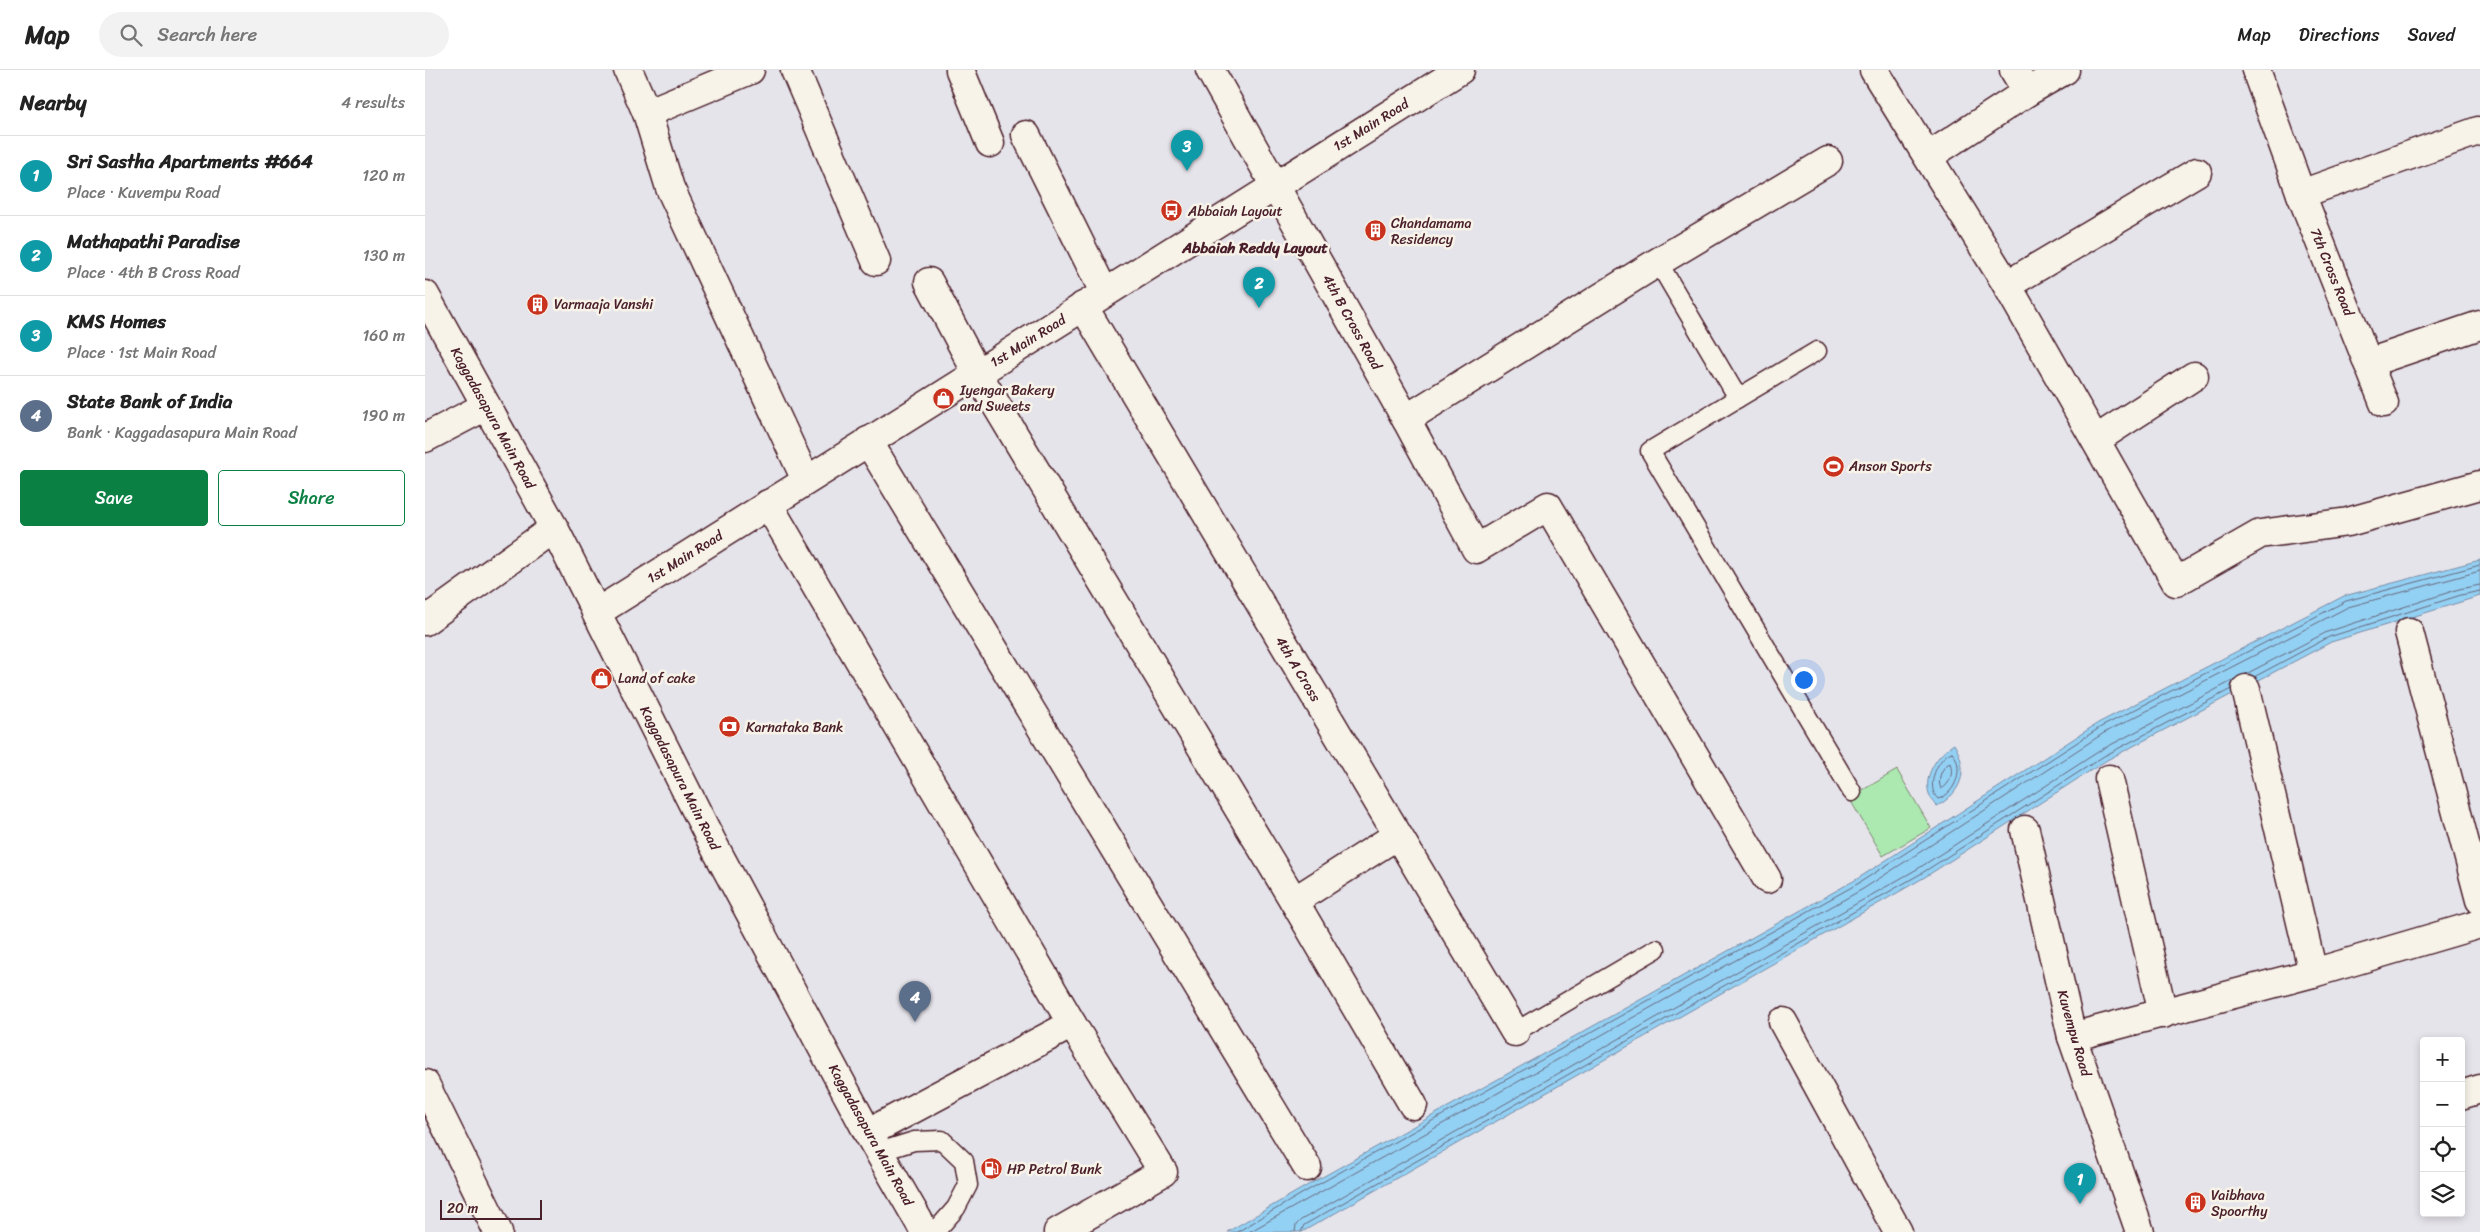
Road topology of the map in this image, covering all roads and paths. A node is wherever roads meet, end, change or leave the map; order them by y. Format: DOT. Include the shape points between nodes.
graph roads {
  1 [pos="629,70"];
  2 [pos="750,70"];
  3 [pos="795,70"];
  4 [pos="960,70"];
  5 [pos="1209,70"];
  6 [pos="1460,70"];
  7 [pos="1874,70"];
  8 [pos="2065,70"];
  9 [pos="2256,70"];
  10 [pos="2021,81"];
  11 [pos="647,113"];
  12 [pos="2478,131"];
  13 [pos="1027,135"];
  14 [pos="990,143"];
  15 [pos="1929,156"];
  16 [pos="1828,161"];
  17 [pos="2197,172"];
  18 [pos="1275,184"];
  19 [pos="2301,194"];
  20 [pos="875,261"];
  21 [pos="1658,262"];
  22 [pos="929,282"];
  23 [pos="2007,285"];
  24 [pos="425,295"];
  25 [pos="1093,299"];
  26 [pos="2480,325"];
  27 [pos="1817,351"];
  28 [pos="2368,363"];
  29 [pos="977,373"];
  30 [pos="2194,376"];
  31 [pos="1738,398"];
  32 [pos="2384,403"];
  33 [pos="486,406"];
  34 [pos="1406,418"];
  35 [pos="425,438"];
  36 [pos="2097,439"];
  37 [pos="868,441"];
  38 [pos="806,480"];
  39 [pos="2480,485"];
  40 [pos="768,504"];
  41 [pos="554,528"];
  42 [pos="597,613"];
  43 [pos="425,621"];
  44 [pos="2409,632"];
  45 [pos="2246,689"];
  46 [pos="2109,779"];
  47 [pos="1852,792"];
  48 [pos="2025,830"];
  49 [pos="1396,836"];
  50 [pos="1767,879"];
  51 [pos="2480,900"];
  52 [pos="1294,901"];
  53 [pos="2480,924"];
  54 [pos="1656,949"];
  55 [pos="2313,972"];
  56 [pos="2163,1014"];
  57 [pos="1783,1022"];
  58 [pos="1072,1024"];
  59 [pos="1515,1032"];
  60 [pos="2072,1037"];
  61 [pos="425,1084"];
  62 [pos="2480,1089"];
  63 [pos="2465,1094"];
  64 [pos="1413,1105"];
  65 [pos="874,1143"];
  66 [pos="1307,1167"];
  67 [pos="498,1232"];
  68 [pos="925,1232"];
  69 [pos="935,1232"];
  70 [pos="1058,1232"];
  71 [pos="1898,1232"];
  72 [pos="2140,1232"];
  1 -- 11 [label="street"];
  2 -- 11 [label="street"];
  3 -- 20 [label="street"];
  4 -- 14 [label="street"];
  5 -- 18 [label="street, 4th B Cross Road"];
  6 -- 18 [label="street, 1st Main Road"];
  7 -- 15 [label="street"];
  8 -- 10 [label="street"];
  9 -- 19 [label="street, 7th Cross Road"];
  10 -- 15 [label="street"];
  11 -- 38 [label="street" via="670,188"];
  12 -- 19 [label="street"];
  13 -- 25 [label="street, 4th A Cross"];
  15 -- 23 [label="street"];
  16 -- 21 [label="street"];
  17 -- 23 [label="street"];
  18 -- 25 [label="street, 1st Main Road"];
  18 -- 34 [label="street, 4th B Cross Road"];
  19 -- 28 [label="street, 7th Cross Road"];
  21 -- 31 [label="lane"];
  21 -- 34 [label="street"];
  22 -- 29 [label="street"];
  23 -- 36 [label="street"];
  24 -- 33 [label="street, Kaggadasapura Main Road"];
  25 -- 29 [label="street, 1st Main Road"];
  25 -- 49 [label="street, 4th A Cross"];
  26 -- 28 [label="street"];
  27 -- 31 [label="lane"];
  28 -- 32 [label="street, 7th Cross Road"];
  29 -- 37 [label="street, 1st Main Road"];
  29 -- 52 [label="street"];
  30 -- 36 [label="street"];
  31 -- 47 [label="lane" via="1650,450"];
  33 -- 35 [label="street"];
  33 -- 41 [label="street, Kaggadasapura Main Road"];
  34 -- 50 [label="street, 4th B Cross Road" via="1476,549 1548,506"];
  36 -- 39 [label="street" via="2176,582 2260,534 2348,522"];
  37 -- 38 [label="street, 1st Main Road"];
  37 -- 66 [label="street"];
  38 -- 40 [label="street, 1st Main Road"];
  40 -- 42 [label="street, 1st Main Road"];
  40 -- 58 [label="street"];
  41 -- 42 [label="street, Kaggadasapura Main Road"];
  41 -- 43 [label="street"];
  42 -- 65 [label="street, Kaggadasapura Main Road" via="711,840"];
  44 -- 51 [label="street"];
  45 -- 55 [label="street"];
  46 -- 56 [label="street"];
  48 -- 60 [label="street, Kuvempu Road"];
  49 -- 52 [label="street"];
  49 -- 59 [label="street, 4th A Cross"];
  52 -- 64 [label="street"];
  53 -- 55 [label="street"];
  54 -- 59 [label="lane"];
  55 -- 56 [label="street"];
  56 -- 60 [label="street"];
  57 -- 71 [label="street"];
  58 -- 65 [label="street"];
  58 -- 70 [label="street" via="1163,1172"];
  60 -- 72 [label="street, Kuvempu Road"];
  61 -- 67 [label="street"];
  62 -- 63 [label="street"];
  65 -- 68 [label="street, Kaggadasapura Main Road"];
  65 -- 69 [label="lane" via="942,1140 964,1161 968,1184 956,1208"];
}
